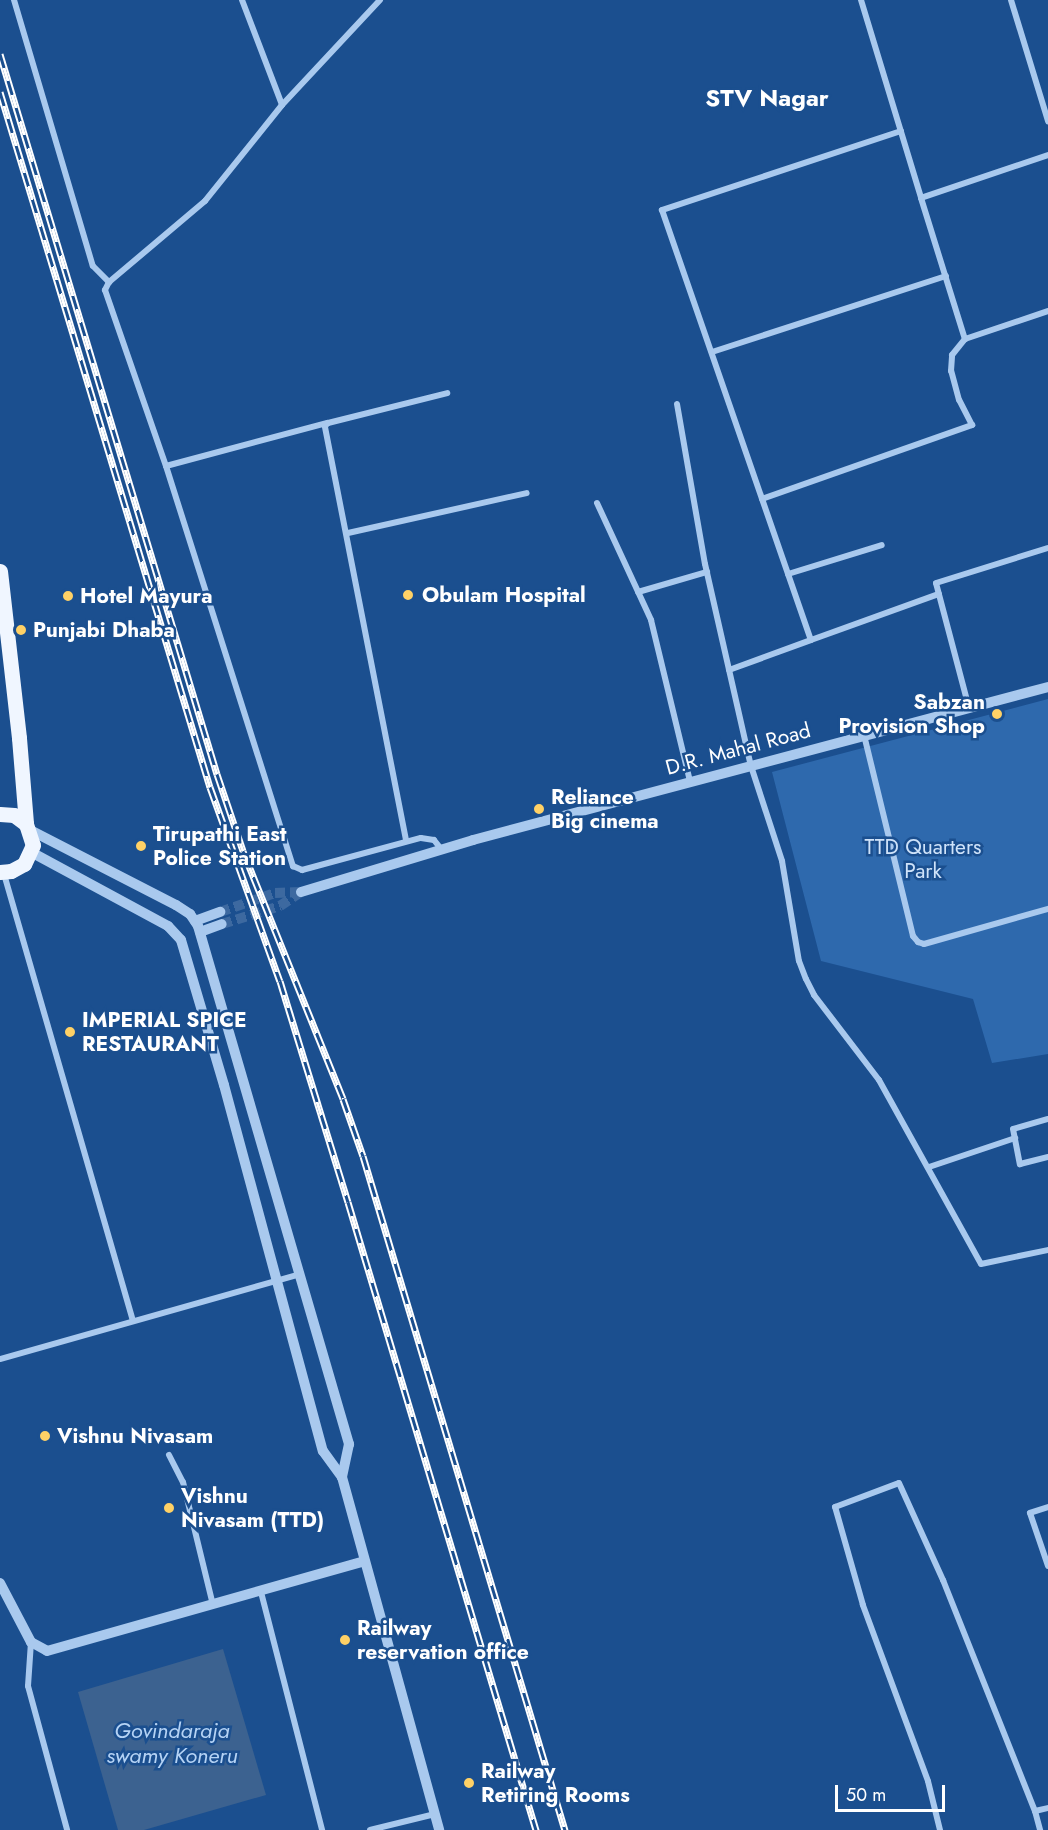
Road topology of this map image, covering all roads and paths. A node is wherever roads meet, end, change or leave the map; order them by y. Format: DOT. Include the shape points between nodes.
graph roads {
  1 [pos="14,0"];
  2 [pos="242,0"];
  3 [pos="380,0"];
  4 [pos="861,0"];
  5 [pos="1011,0"];
  6 [pos="282,105"];
  7 [pos="1048,121"];
  8 [pos="901,131"];
  9 [pos="1048,155"];
  10 [pos="921,198"];
  11 [pos="946,276"];
  12 [pos="109,282"];
  13 [pos="1048,311"];
  14 [pos="965,339"];
  15 [pos="712,352"];
  16 [pos="447,393"];
  17 [pos="677,404"];
  18 [pos="328,423"];
  19 [pos="166,466"];
  20 [pos="527,493"];
  21 [pos="762,499"];
  22 [pos="597,503"];
  23 [pos="348,533"];
  24 [pos="882,545"];
  25 [pos="1048,548"];
  26 [pos="0,571"];
  27 [pos="707,572"];
  28 [pos="788,574"];
  29 [pos="638,592"];
  30 [pos="939,594"];
  31 [pos="811,640"];
  32 [pos="729,670"];
  33 [pos="1048,687"];
  34 [pos="969,708"];
  35 [pos="864,735"];
  36 [pos="751,765"];
  37 [pos="690,782"];
  38 [pos="0,814"];
  39 [pos="28,827"];
  40 [pos="406,840"];
  41 [pos="441,849"];
  42 [pos="31,852"];
  43 [pos="2,872"];
  44 [pos="301,892"];
  45 [pos="1048,909"];
  46 [pos="220,912"];
  47 [pos="195,921"];
  48 [pos="222,924"];
  49 [pos="200,932"];
  50 [pos="1048,1119"];
  51 [pos="1014,1138"];
  52 [pos="1048,1157"];
  53 [pos="929,1167"];
  54 [pos="1048,1250"];
  55 [pos="300,1274"];
  56 [pos="276,1280"];
  57 [pos="133,1320"];
  58 [pos="0,1359"];
  59 [pos="169,1455"];
  60 [pos="342,1477"];
  61 [pos="1048,1507"];
  62 [pos="364,1561"];
  63 [pos="1048,1566"];
  64 [pos="0,1582"];
  65 [pos="261,1592"];
  66 [pos="213,1605"];
  67 [pos="31,1642"];
  68 [pos="1048,1808"];
  69 [pos="1035,1811"];
  70 [pos="435,1814"];
  71 [pos="67,1830"];
  72 [pos="322,1830"];
  73 [pos="370,1830"];
  74 [pos="439,1830"];
  75 [pos="940,1830"];
  76 [pos="1040,1830"];
  1 -- 12 [label="street" via="93,266"];
  2 -- 6 [label="street"];
  3 -- 6 [label="street"];
  4 -- 8 [label="street"];
  5 -- 7 [label="street"];
  6 -- 12 [label="street" via="205,201"];
  8 -- 10 [label="street"];
  8 -- 15 [label="street" via="662,210"];
  9 -- 10 [label="street"];
  10 -- 11 [label="street"];
  11 -- 14 [label="street"];
  11 -- 15 [label="street"];
  12 -- 19 [label="street" via="106,296"];
  13 -- 14 [label="street"];
  14 -- 21 [label="street" via="952,355 951,371 959,400 972,425"];
  15 -- 21 [label="street"];
  16 -- 18 [label="street"];
  17 -- 27 [label="street"];
  18 -- 19 [label="street"];
  18 -- 23 [label="street" via="325,431"];
  19 -- 40 [label="street" via="293,866 302,870"];
  20 -- 23 [label="street"];
  21 -- 28 [label="street"];
  22 -- 29 [label="street"];
  23 -- 40 [label="street"];
  24 -- 28 [label="street"];
  25 -- 30 [label="street" via="936,583"];
  26 -- 39 [label="main road"];
  27 -- 29 [label="street"];
  27 -- 32 [label="street"];
  28 -- 31 [label="street"];
  29 -- 37 [label="street" via="651,620"];
  30 -- 31 [label="street"];
  30 -- 34 [label="street"];
  31 -- 32 [label="street"];
  32 -- 36 [label="street"];
  33 -- 34 [label="street, D.R. Mahal Road"];
  34 -- 35 [label="street, D.R. Mahal Road"];
  35 -- 36 [label="street, D.R. Mahal Road"];
  35 -- 45 [label="street" via="913,936 918,942 924,944"];
  36 -- 37 [label="street, D.R. Mahal Road"];
  36 -- 53 [label="street" via="777,844 799,961 806,979 879,1080"];
  37 -- 41 [label="street, D.R. Mahal Road"];
  38 -- 39 [label="main road" via="14,815"];
  39 -- 42 [label="main road"];
  39 -- 47 [label="street" via="176,905"];
  40 -- 41 [label="street" via="434,840"];
  41 -- 44 [label="street, D.R. Mahal Road"];
  42 -- 43 [label="main road" via="24,864"];
  42 -- 56 [label="street" via="178,934 224,1085"];
  43 -- 57 [label="street"];
  46 -- 47 [label="street"];
  47 -- 49 [label="street"];
  48 -- 49 [label="street"];
  49 -- 55 [label="street"];
  50 -- 51 [label="street" via="1013,1129"];
  51 -- 52 [label="street" via="1020,1164"];
  51 -- 53 [label="street"];
  53 -- 54 [label="street" via="981,1264"];
  55 -- 56 [label="street"];
  55 -- 60 [label="street" via="349,1444"];
  56 -- 57 [label="street"];
  56 -- 60 [label="street" via="322,1451"];
  57 -- 58 [label="street"];
  59 -- 66 [label="street" via="183,1482"];
  60 -- 62 [label="street"];
  61 -- 63 [label="street" via="1030,1513"];
  62 -- 65 [label="street"];
  62 -- 70 [label="street"];
  64 -- 67 [label="street"];
  65 -- 66 [label="street"];
  65 -- 72 [label="street"];
  66 -- 67 [label="street" via="47,1651"];
  67 -- 71 [label="street" via="28,1686"];
  68 -- 69 [label="street"];
  69 -- 75 [label="street" via="943,1580 898,1483 835,1507 863,1605 928,1781"];
  69 -- 76 [label="street"];
  70 -- 73 [label="street"];
  70 -- 74 [label="street"];
}
